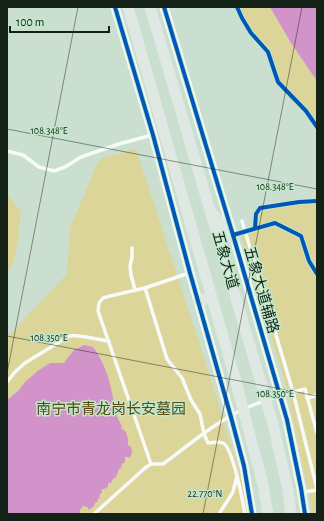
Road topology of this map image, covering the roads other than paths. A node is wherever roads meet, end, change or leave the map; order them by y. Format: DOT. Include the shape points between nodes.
graph roads {
  1 [pos="115,7"];
  2 [pos="128,7"];
  3 [pos="150,7"];
  4 [pos="164,7"];
  5 [pos="153,135"];
  6 [pos="7,151"];
  7 [pos="210,211"];
  8 [pos="242,221"];
  9 [pos="234,239"];
  10 [pos="132,248"];
  11 [pos="190,273"];
  12 [pos="145,288"];
  13 [pos="135,290"];
  14 [pos="212,297"];
  15 [pos="198,301"];
  16 [pos="109,341"];
  17 [pos="7,382"];
  18 [pos="293,392"];
  19 [pos="280,395"];
  20 [pos="317,395"];
  21 [pos="307,398"];
  22 [pos="266,400"];
  23 [pos="244,409"];
  24 [pos="231,417"];
  25 [pos="317,433"];
  26 [pos="204,434"];
  27 [pos="151,464"];
  28 [pos="237,475"];
  29 [pos="317,489"];
  30 [pos="302,492"];
  31 [pos="94,514"];
  32 [pos="219,514"];
  33 [pos="245,514"];
  34 [pos="252,514"];
  35 [pos="268,514"];
  36 [pos="290,514"];
  37 [pos="305,514"];
  1 -- 5 [label="street"];
  2 -- 14 [label="main road, 五象大道"];
  3 -- 7 [label="main road, 五象大道"];
  4 -- 9 [label="street, 五象大道辅路"];
  5 -- 6 [label="lane" via="81,157 54,171 39,167 23,155"];
  5 -- 11 [label="street"];
  7 -- 9 [label="main road"];
  7 -- 22 [label="main road, 五象大道"];
  8 -- 18 [label="lane"];
  9 -- 19 [label="street, 五象大道辅路"];
  10 -- 13 [label="lane" via="130,266"];
  11 -- 12 [label="lane"];
  11 -- 15 [label="street"];
  12 -- 13 [label="lane"];
  12 -- 26 [label="lane" via="167,359 182,378 200,414"];
  13 -- 16 [label="lane" via="103,298 99,303 98,310"];
  14 -- 15 [label="main road"];
  14 -- 23 [label="main road, 五象大道"];
  15 -- 24 [label="street"];
  16 -- 17 [label="lane" via="77,335 68,336 25,363"];
  16 -- 27 [label="lane"];
  18 -- 19 [label="lane"];
  18 -- 21 [label="lane" via="305,389"];
  18 -- 29 [label="lane"];
  19 -- 22 [label="lane"];
  19 -- 30 [label="street, 五象大道辅路"];
  20 -- 21 [label="lane"];
  21 -- 25 [label="lane"];
  22 -- 23 [label="lane"];
  22 -- 36 [label="main road, 五象大道" via="288,490"];
  23 -- 24 [label="lane"];
  23 -- 35 [label="main road, 五象大道" via="264,485"];
  24 -- 26 [label="lane"];
  24 -- 34 [label="street" via="244,466"];
  26 -- 27 [label="lane" via="163,464"];
  26 -- 28 [label="lane" via="208,443 224,444"];
  27 -- 31 [label="lane"];
  28 -- 32 [label="lane" via="233,492"];
  28 -- 33 [label="lane"];
  29 -- 30 [label="lane"];
  30 -- 37 [label="street, 五象大道辅路"];
}
